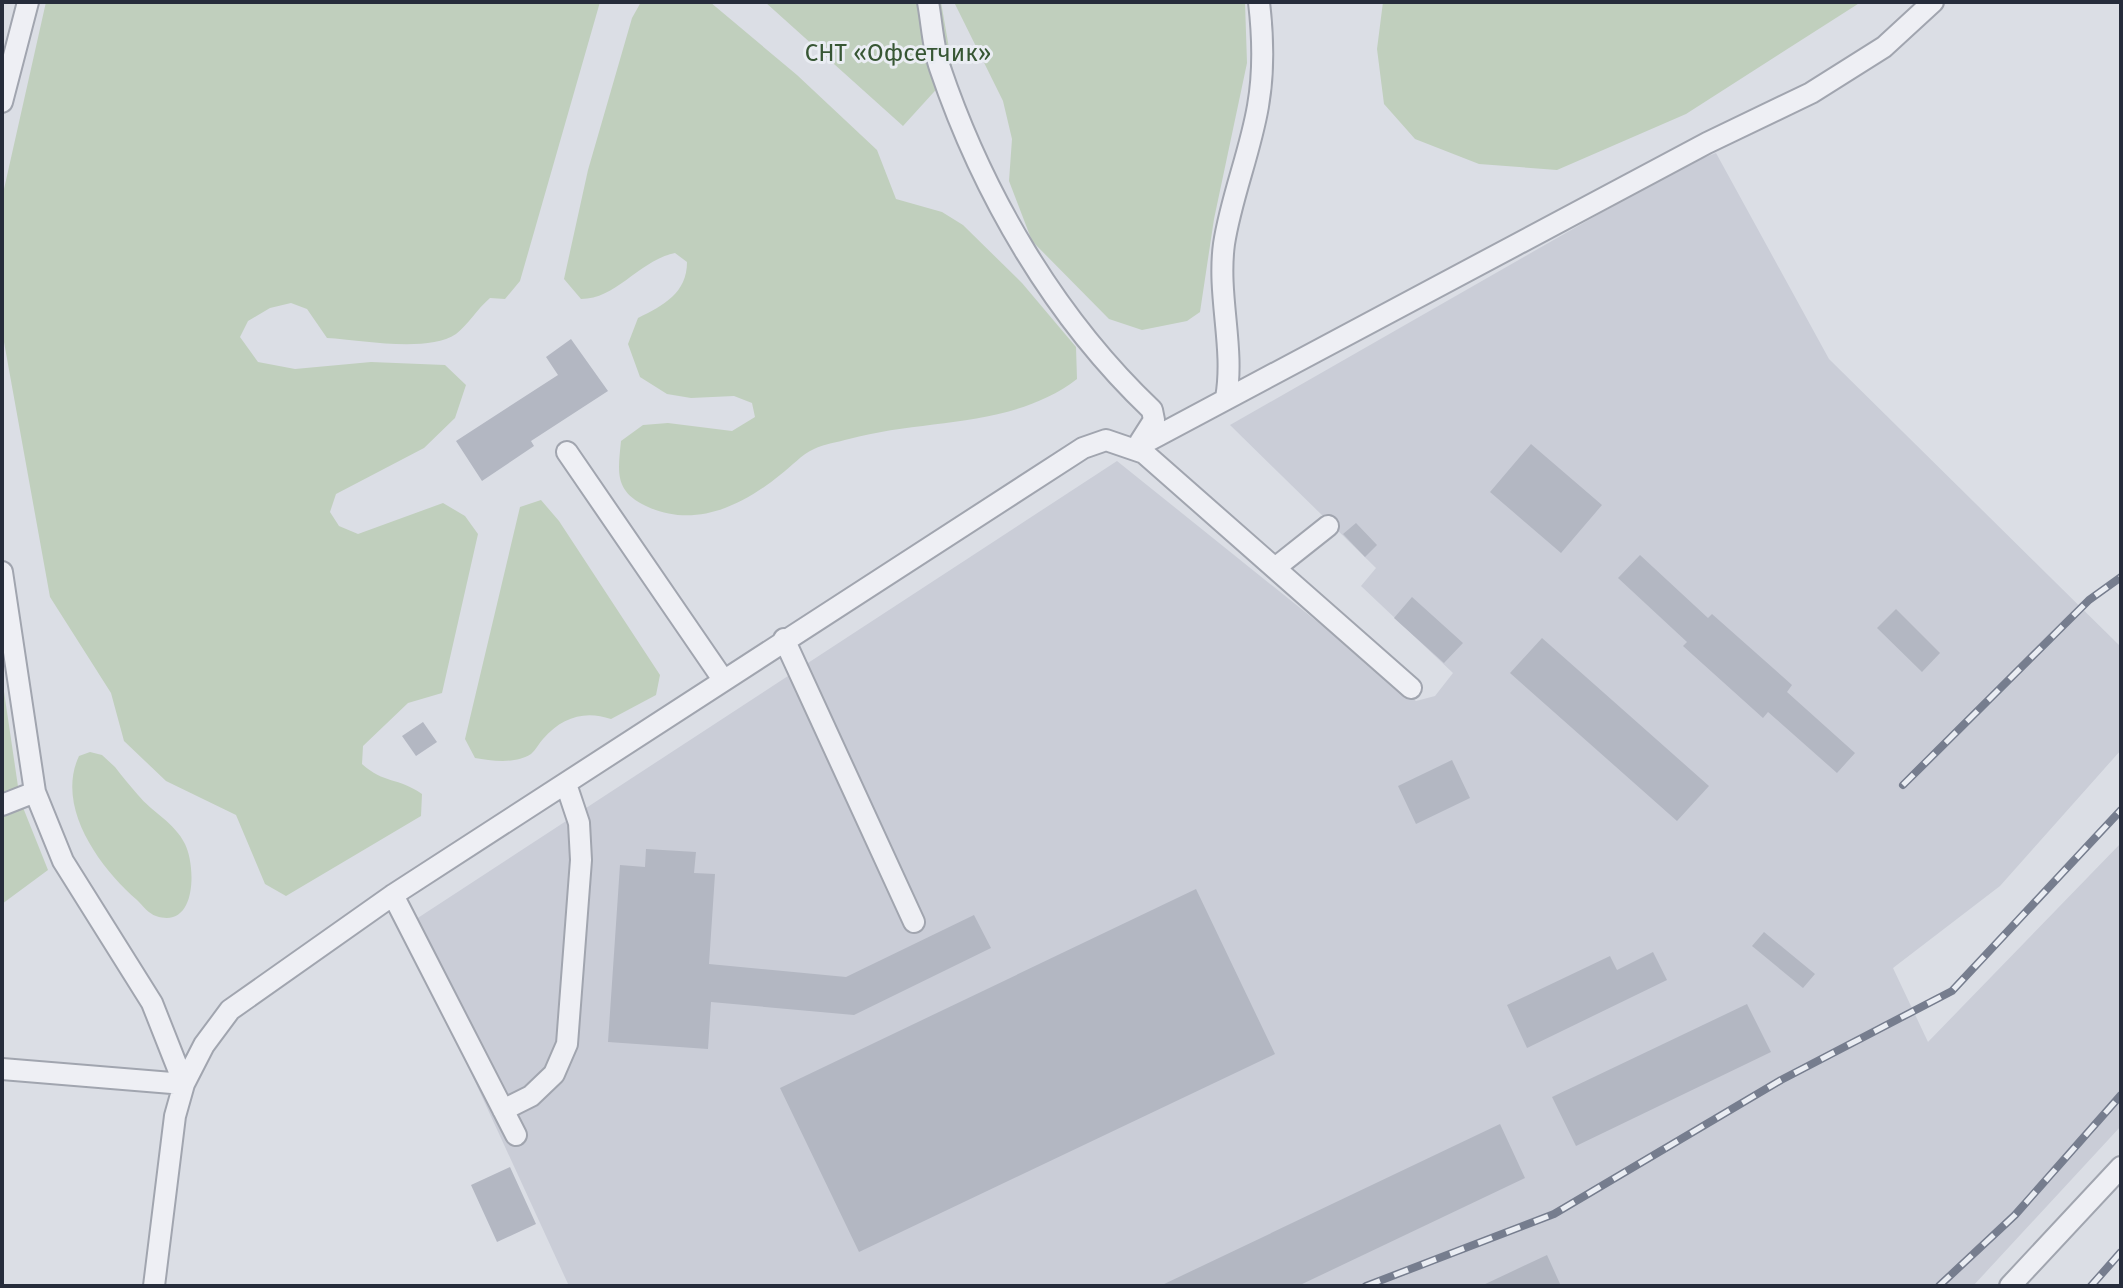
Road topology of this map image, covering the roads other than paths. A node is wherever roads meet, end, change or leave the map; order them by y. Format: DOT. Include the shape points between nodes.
graph roads {
  1 [pos="28,2"];
  2 [pos="928,2"];
  3 [pos="1259,2"];
  4 [pos="1933,2"];
  5 [pos="2,102"];
  6 [pos="1226,398"];
  7 [pos="1135,448"];
  8 [pos="567,452"];
  9 [pos="1328,526"];
  10 [pos="1275,568"];
  11 [pos="2,572"];
  12 [pos="784,639"];
  13 [pos="9,673"];
  14 [pos="722,678"];
  15 [pos="1411,688"];
  16 [pos="566,784"];
  17 [pos="35,792"];
  18 [pos="2,805"];
  19 [pos="393,895"];
  20 [pos="914,922"];
  21 [pos="2,1069"];
  22 [pos="184,1084"];
  23 [pos="503,1110"];
  24 [pos="516,1135"];
  25 [pos="2121,1167"];
  26 [pos="154,1286"];
  27 [pos="2010,1286"];
  1 -- 5 [label="street"];
  2 -- 7 [label="street" via="940,67 997,203 1043,281 1152,410 1149,431"];
  3 -- 6 [label="street" via="1259,105 1224,244 1222,309 1230,377"];
  4 -- 6 [label="street" via="1884,47 1811,93"];
  6 -- 7 [label="street"];
  7 -- 10 [label="street"];
  7 -- 12 [label="street" via="1106,440 1083,448"];
  8 -- 14 [label="street"];
  9 -- 10 [label="street"];
  10 -- 15 [label="street"];
  11 -- 13 [label="street"];
  12 -- 14 [label="street"];
  12 -- 20 [label="street"];
  13 -- 17 [label="street"];
  14 -- 16 [label="street"];
  16 -- 19 [label="street"];
  16 -- 23 [label="street" via="579,823 581,860 567,1044 554,1074 531,1096"];
  17 -- 18 [label="street"];
  17 -- 22 [label="street" via="63,861 152,1003"];
  19 -- 22 [label="street" via="230,1010"];
  19 -- 23 [label="street"];
  21 -- 22 [label="street"];
  22 -- 26 [label="street" via="175,1116"];
  23 -- 24 [label="street"];
  25 -- 27 [label="street"];
}
